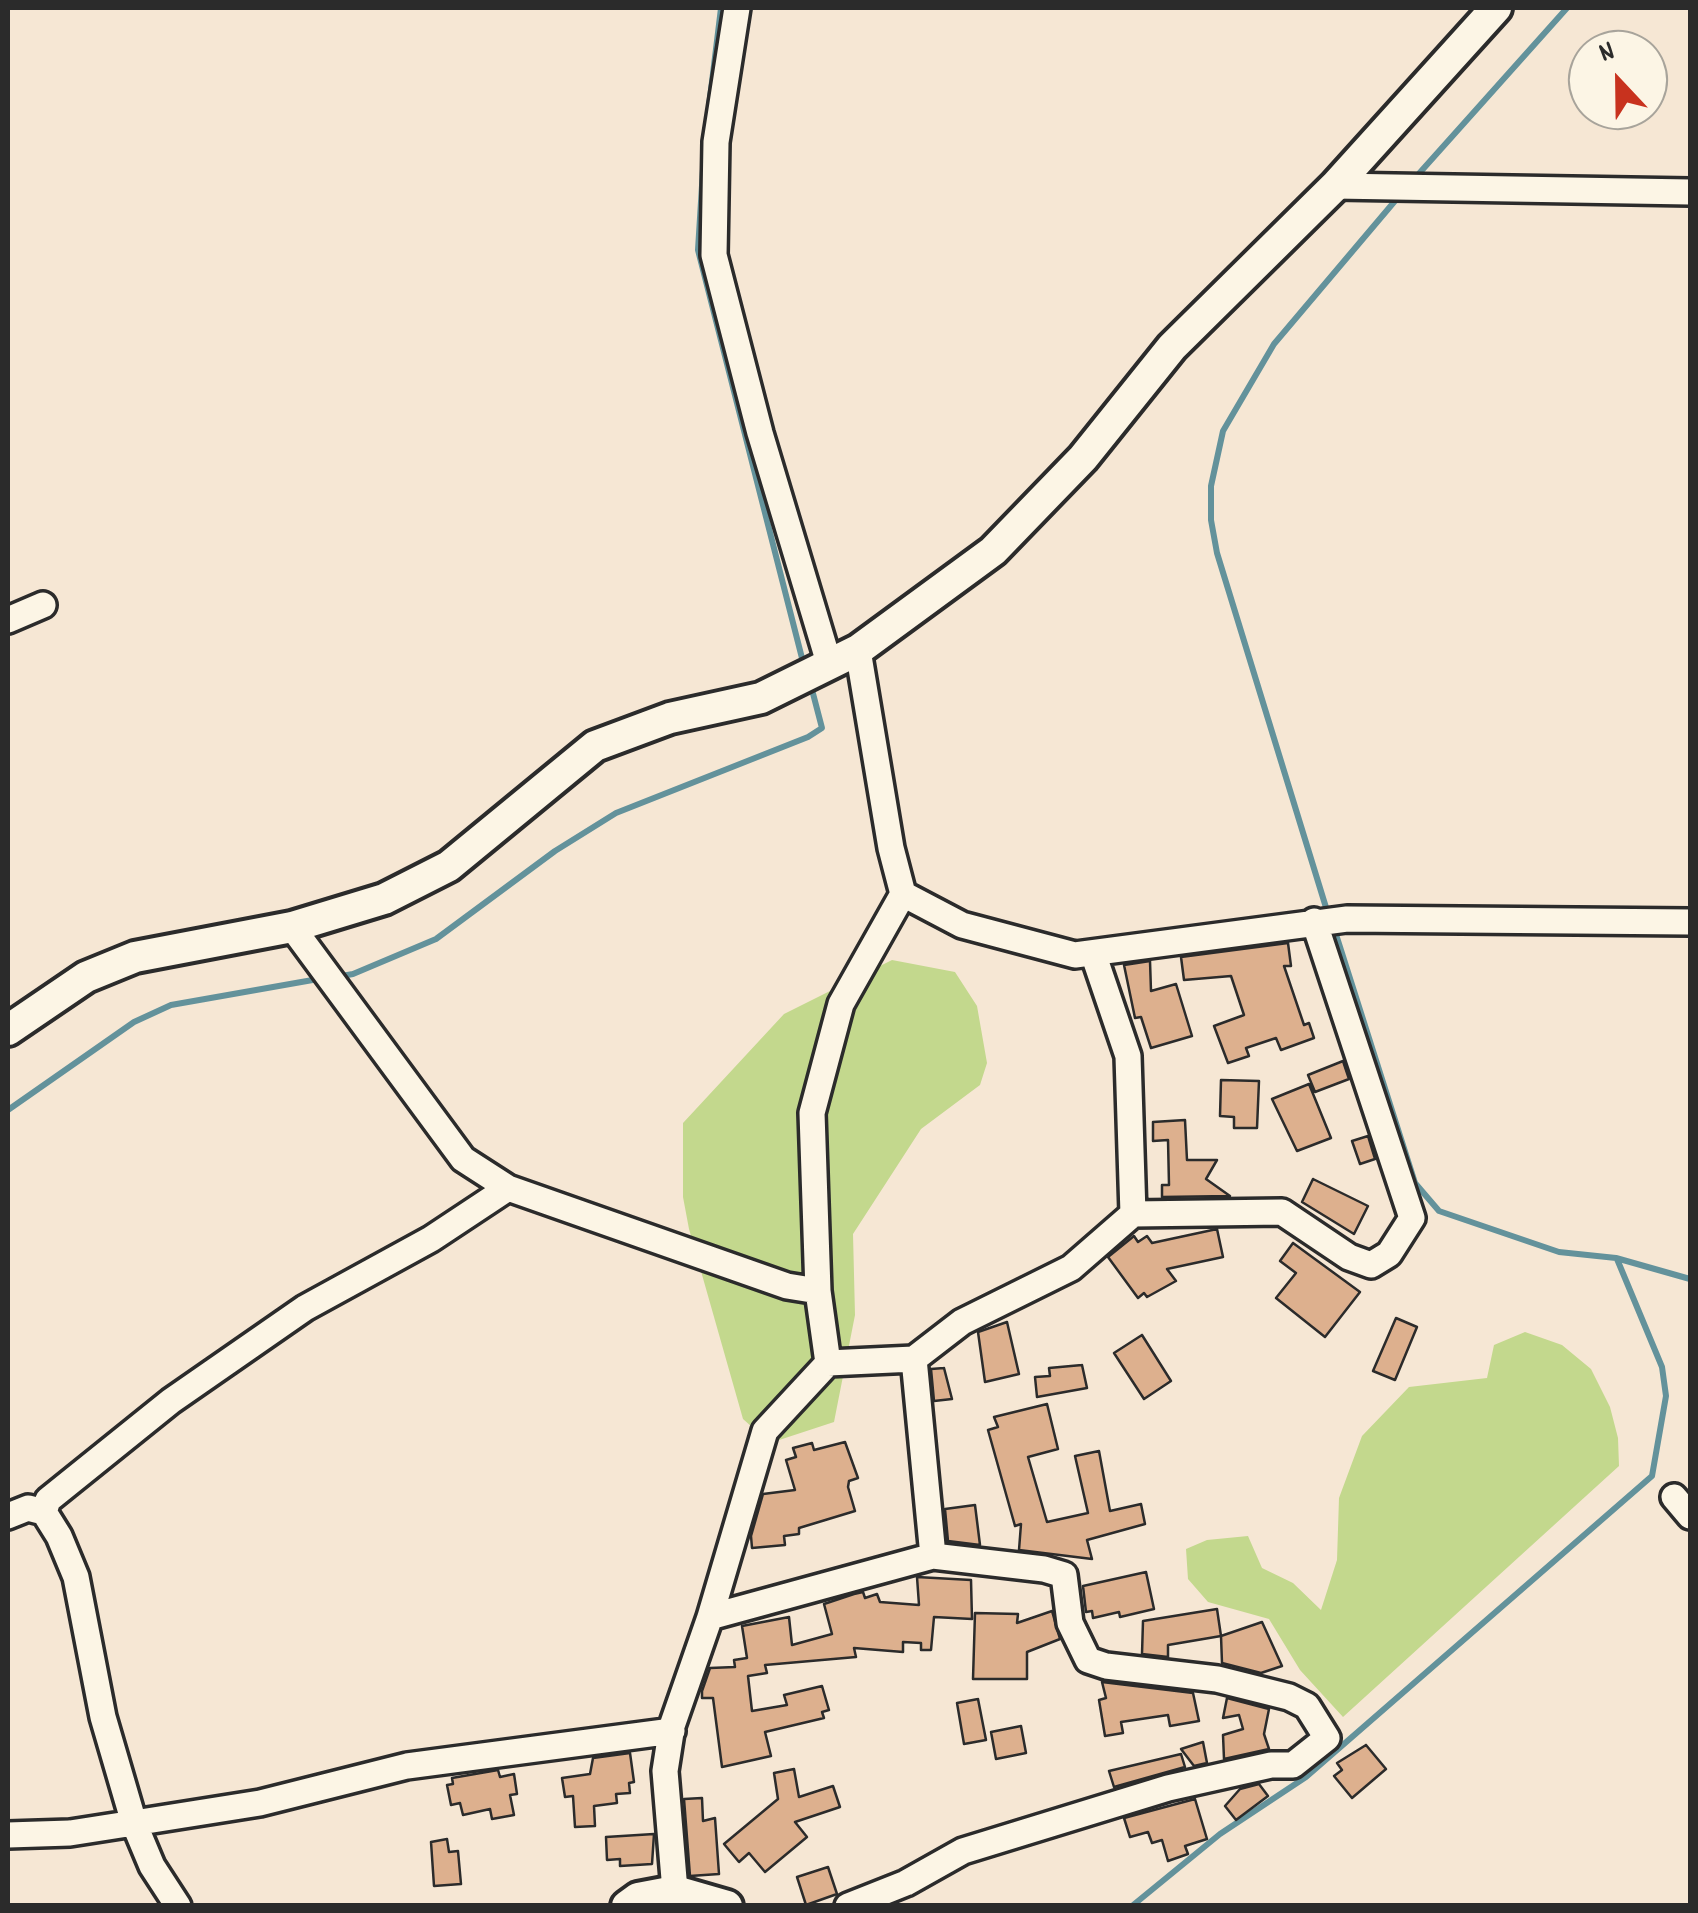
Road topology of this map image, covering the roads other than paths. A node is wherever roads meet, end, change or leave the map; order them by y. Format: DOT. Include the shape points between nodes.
graph roads {
  1 [pos="738,8"];
  2 [pos="1496,8"];
  3 [pos="1335,186"];
  4 [pos="1690,192"];
  5 [pos="43,605"];
  6 [pos="8,620"];
  7 [pos="858,650"];
  8 [pos="829,663"];
  9 [pos="904,894"];
  10 [pos="1314,921"];
  11 [pos="1690,922"];
  12 [pos="292,927"];
  13 [pos="1093,953"];
  14 [pos="8,1030"];
  15 [pos="508,1188"];
  16 [pos="1133,1214"];
  17 [pos="818,1291"];
  18 [pos="914,1359"];
  19 [pos="828,1363"];
  20 [pos="44,1512"];
  21 [pos="8,1516"];
  22 [pos="933,1556"];
  23 [pos="710,1617"];
  24 [pos="672,1731"];
  25 [pos="134,1823"];
  26 [pos="8,1835"];
  27 [pos="675,1890"];
  28 [pos="178,1906"];
  29 [pos="627,1906"];
  30 [pos="727,1906"];
  31 [pos="848,1906"];
  1 -- 8 [label="street" via="716,142 714,255"];
  2 -- 3 [label="street"];
  3 -- 4 [label="street"];
  3 -- 7 [label="street" via="1172,347 1083,458 993,551"];
  5 -- 6 [label="street"];
  7 -- 8 [label="street"];
  7 -- 9 [label="street"];
  8 -- 12 [label="street" via="761,698 670,718 594,746 449,866 384,900"];
  9 -- 13 [label="street" via="962,925 1011,941"];
  9 -- 17 [label="street" via="841,1004 812,1113"];
  10 -- 11 [label="street"];
  10 -- 13 [label="street"];
  10 -- 16 [label="street" via="1412,1218 1406,1234 1371,1265 1282,1212"];
  12 -- 14 [label="street" via="136,957 86,977"];
  12 -- 15 [label="street" via="463,1159"];
  13 -- 16 [label="street" via="1128,1056"];
  15 -- 17 [label="street"];
  15 -- 20 [label="street" via="305,1308 171,1400 48,1500"];
  16 -- 18 [label="street" via="1072,1268 962,1322"];
  17 -- 19 [label="street"];
  18 -- 19 [label="street"];
  18 -- 22 [label="street"];
  19 -- 23 [label="street" via="765,1430"];
  20 -- 21 [label="street" via="28,1508"];
  20 -- 25 [label="street" via="76,1576"];
  22 -- 23 [label="street"];
  22 -- 31 [label="street" via="1064,1575 1070,1623 1088,1660 1289,1696 1307,1706 1327,1738 1293,1765 1168,1788 963,1852"];
  23 -- 24 [label="street"];
  24 -- 25 [label="street" via="407,1766 260,1803"];
  24 -- 27 [label="street" via="665,1771"];
  25 -- 26 [label="street"];
  25 -- 28 [label="street"];
  27 -- 29 [label="street"];
  27 -- 30 [label="street"];
}
